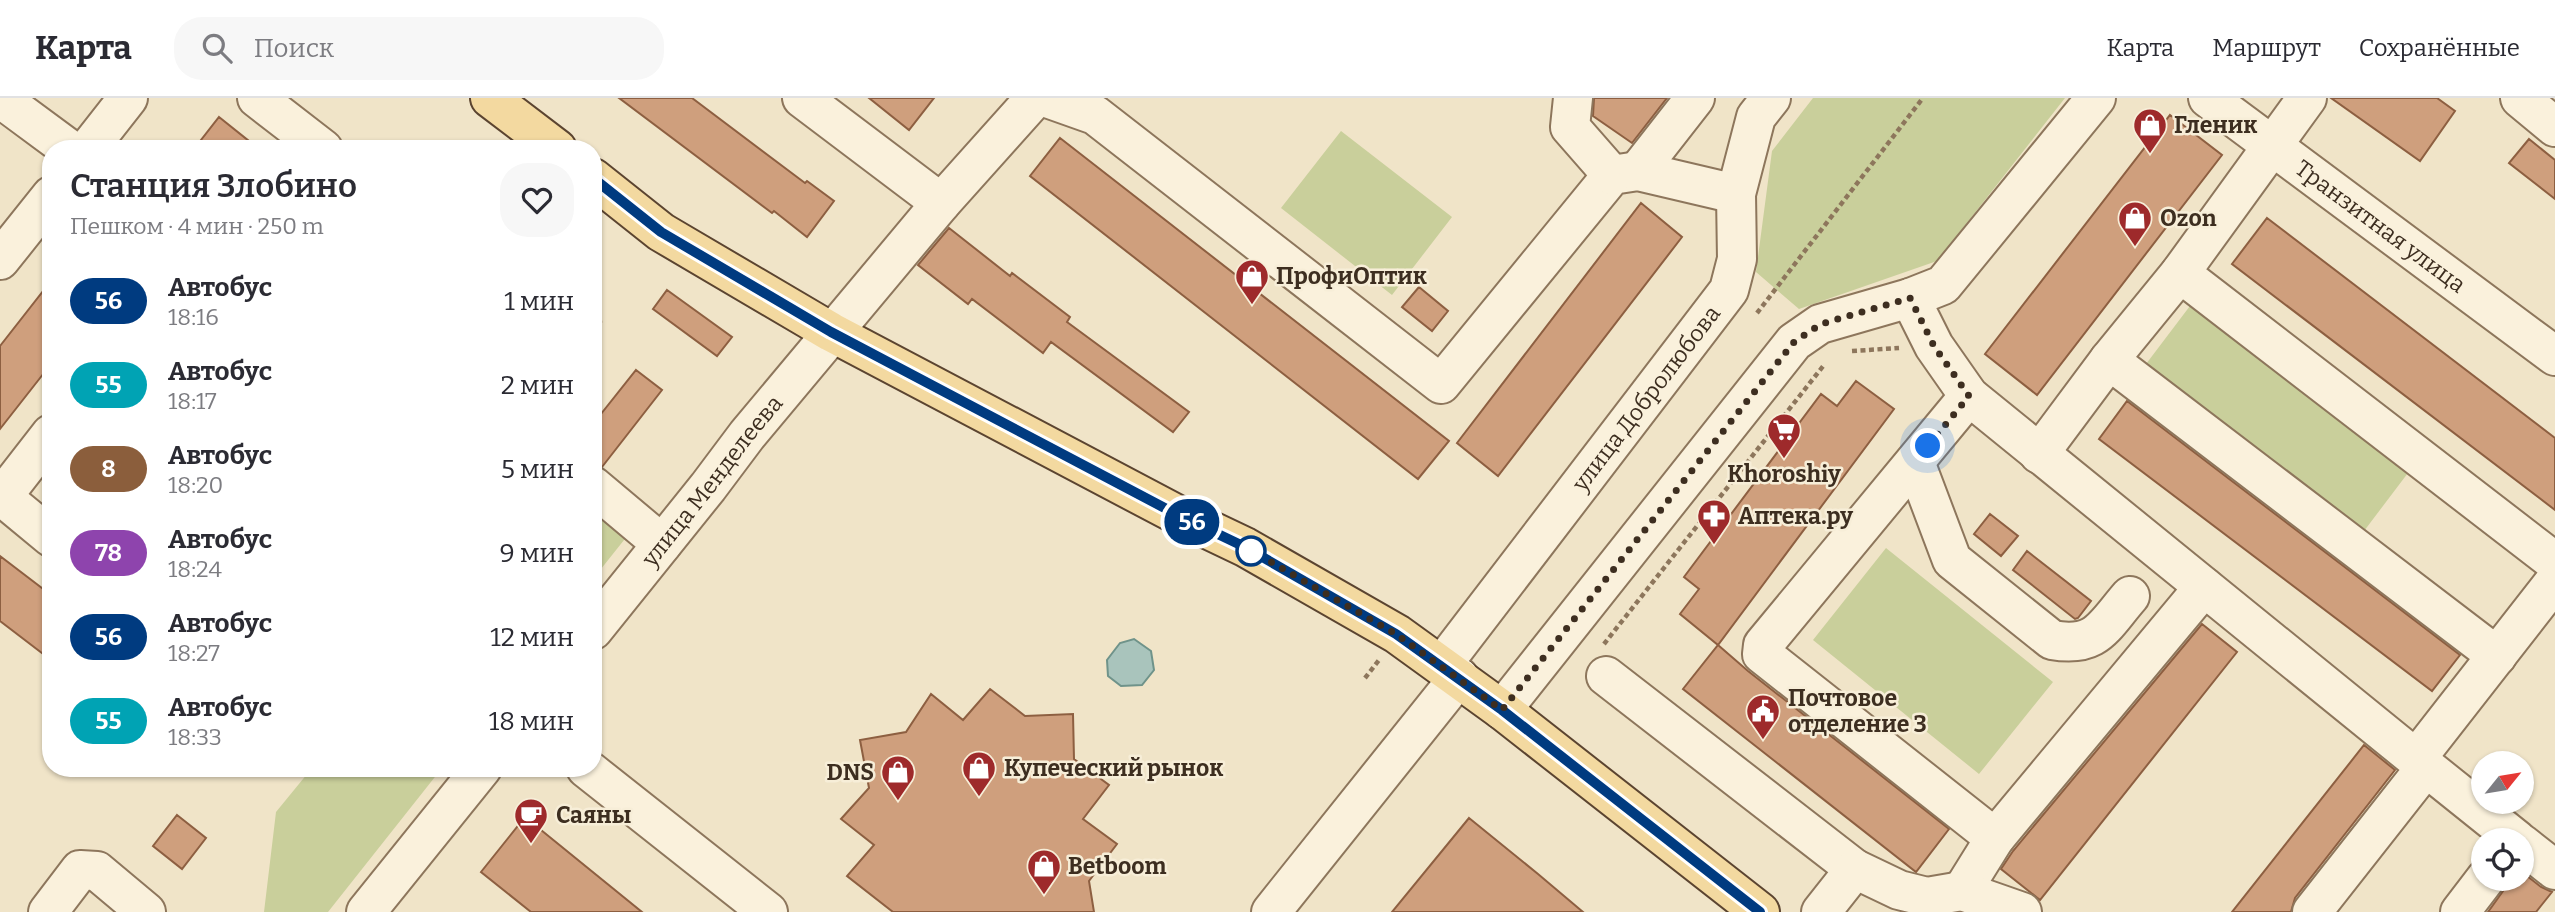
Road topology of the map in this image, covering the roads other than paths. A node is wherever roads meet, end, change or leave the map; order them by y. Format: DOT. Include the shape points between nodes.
graph roads {
  1 [pos="0,98"];
  2 [pos="128,98"];
  3 [pos="257,98"];
  4 [pos="490,98"];
  5 [pos="802,98"];
  6 [pos="1035,98"];
  7 [pos="1047,98"];
  8 [pos="1573,98"];
  9 [pos="1695,98"];
  10 [pos="1771,98"];
  11 [pos="2096,98"];
  12 [pos="2207,98"];
  13 [pos="2308,98"];
  14 [pos="2520,98"];
  15 [pos="1102,106"];
  16 [pos="2555,127"];
  17 [pos="57,140"];
  18 [pos="95,140"];
  19 [pos="311,140"];
  20 [pos="545,140"];
  21 [pos="2273,144"];
  22 [pos="1625,173"];
  23 [pos="602,185"];
  24 [pos="1736,194"];
  25 [pos="942,203"];
  26 [pos="42,206"];
  27 [pos="3,251"];
  28 [pos="2180,273"];
  29 [pos="1910,298"];
  30 [pos="831,332"];
  31 [pos="2555,356"];
  32 [pos="2109,360"];
  33 [pos="1969,396"];
  34 [pos="42,445"];
  35 [pos="2039,454"];
  36 [pos="1915,462"];
  37 [pos="602,493"];
  38 [pos="1,496"];
  39 [pos="42,530"];
  40 [pos="663,544"];
  41 [pos="2555,562"];
  42 [pos="2555,582"];
  43 [pos="2204,587"];
  44 [pos="2130,596"];
  45 [pos="602,619"];
  46 [pos="2497,656"];
  47 [pos="1604,662"];
  48 [pos="1450,671"];
  49 [pos="1502,710"];
  50 [pos="2421,763"];
  51 [pos="475,777"];
  52 [pos="597,777"];
  53 [pos="2501,828"];
  54 [pos="1995,838"];
  55 [pos="2534,853"];
  56 [pos="1855,869"];
  57 [pos="2555,870"];
  58 [pos="1962,891"];
  59 [pos="2476,891"];
  60 [pos="1743,907"];
  61 [pos="48,912"];
  62 [pos="146,912"];
  63 [pos="366,912"];
  64 [pos="768,912"];
  65 [pos="1271,912"];
  66 [pos="1821,912"];
  67 [pos="2022,912"];
  68 [pos="2312,912"];
  69 [pos="2460,912"];
  1 -- 17 [label="street"];
  2 -- 18 [label="street"];
  3 -- 19 [label="street"];
  4 -- 20 [label="main road"];
  5 -- 25 [label="street"];
  6 -- 25 [label="street, улица Менделеева"];
  7 -- 15 [label="street"];
  8 -- 22 [label="street" via="1570,127"];
  9 -- 22 [label="street"];
  10 -- 24 [label="street, улица Добролюбова" via="1756,117"];
  11 -- 29 [label="street" via="1943,285"];
  12 -- 21 [label="street, Транзитная улица"];
  13 -- 21 [label="street"];
  14 -- 16 [label="street"];
  15 -- 22 [label="street" via="1441,384"];
  21 -- 28 [label="street"];
  21 -- 31 [label="street, Транзитная улица"];
  22 -- 24 [label="street"];
  23 -- 30 [label="main road" via="661,232"];
  24 -- 48 [label="street, улица Добролюбова" via="1737,259 1729,290"];
  25 -- 30 [label="street, улица Менделеева"];
  26 -- 27 [label="street"];
  28 -- 32 [label="street"];
  28 -- 41 [label="street"];
  29 -- 33 [label="street" via="1934,346"];
  29 -- 49 [label="street" via="1821,324 1794,342"];
  30 -- 40 [label="street, улица Менделеева"];
  30 -- 48 [label="main road" via="1245,547 1396,634"];
  32 -- 35 [label="street"];
  32 -- 46 [label="street"];
  33 -- 35 [label="street"];
  33 -- 36 [label="street"];
  34 -- 38 [label="street"];
  35 -- 43 [label="street"];
  36 -- 44 [label="street" via="1952,560 2052,640 2072,643 2095,636"];
  36 -- 54 [label="street" via="1763,645 1762,654"];
  37 -- 40 [label="street"];
  38 -- 39 [label="street"];
  40 -- 45 [label="street, улица Менделеева"];
  42 -- 46 [label="street"];
  43 -- 50 [label="street"];
  43 -- 54 [label="street"];
  46 -- 50 [label="street"];
  47 -- 56 [label="street"];
  48 -- 49 [label="main road"];
  48 -- 65 [label="street, улица Добролюбова"];
  49 -- 60 [label="main road"];
  50 -- 53 [label="street"];
  50 -- 68 [label="street"];
  51 -- 63 [label="street"];
  52 -- 64 [label="street"];
  54 -- 58 [label="street"];
  55 -- 57 [label="street"];
  56 -- 58 [label="street" via="1899,890 1927,897"];
  56 -- 66 [label="street"];
  58 -- 67 [label="street"];
  59 -- 69 [label="street"];
  61 -- 62 [label="street" via="80,870 97,871"];
}
